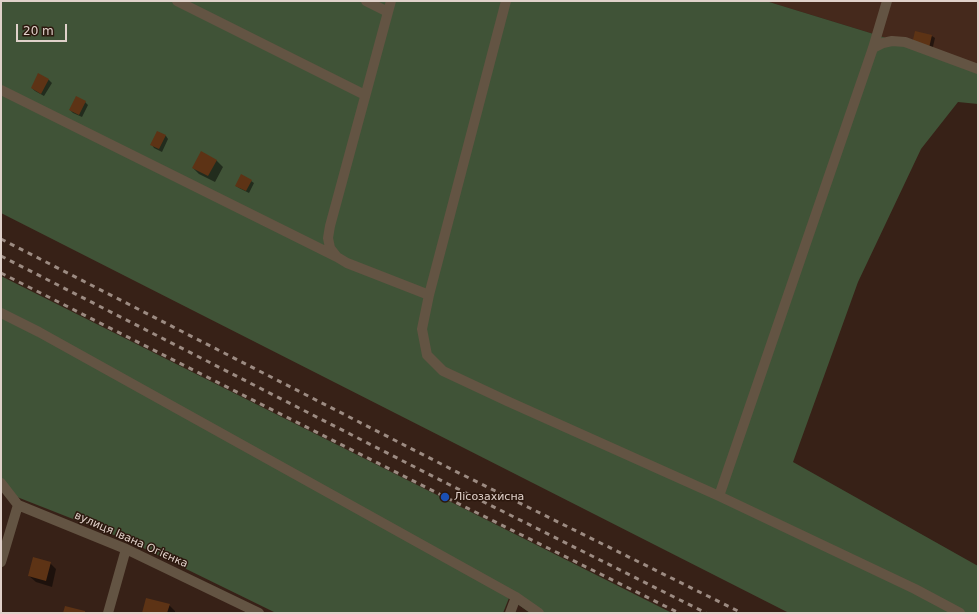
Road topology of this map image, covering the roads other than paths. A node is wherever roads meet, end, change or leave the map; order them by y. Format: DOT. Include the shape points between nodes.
graph roads {
  1 [pos="177,1"];
  2 [pos="366,1"];
  3 [pos="391,1"];
  4 [pos="506,1"];
  5 [pos="887,1"];
  6 [pos="388,12"];
  7 [pos="872,48"];
  8 [pos="978,69"];
  9 [pos="1,90"];
  10 [pos="365,95"];
  11 [pos="337,257"];
  12 [pos="429,295"];
  13 [pos="1,313"];
  14 [pos="1,482"];
  15 [pos="719,496"];
  16 [pos="18,505"];
  17 [pos="126,549"];
  18 [pos="1,562"];
  19 [pos="516,597"];
  20 [pos="108,613"];
  21 [pos="259,613"];
  22 [pos="510,613"];
  23 [pos="539,613"];
  24 [pos="960,613"];
  1 -- 10 [label="street"];
  2 -- 6 [label="street"];
  3 -- 6 [label="street"];
  4 -- 12 [label="street"];
  5 -- 7 [label="street"];
  6 -- 10 [label="street"];
  7 -- 8 [label="street" via="892,41 905,42"];
  7 -- 15 [label="street"];
  9 -- 11 [label="street"];
  10 -- 11 [label="street" via="330,226 330,248"];
  11 -- 12 [label="street"];
  12 -- 15 [label="street" via="422,329 427,355 443,371"];
  13 -- 19 [label="street"];
  14 -- 16 [label="street"];
  15 -- 24 [label="street"];
  16 -- 17 [label="street, вулиця Івана Огієнка"];
  16 -- 18 [label="street"];
  17 -- 20 [label="street"];
  17 -- 21 [label="street, вулиця Івана Огієнка"];
  19 -- 22 [label="street"];
  19 -- 23 [label="street"];
}
